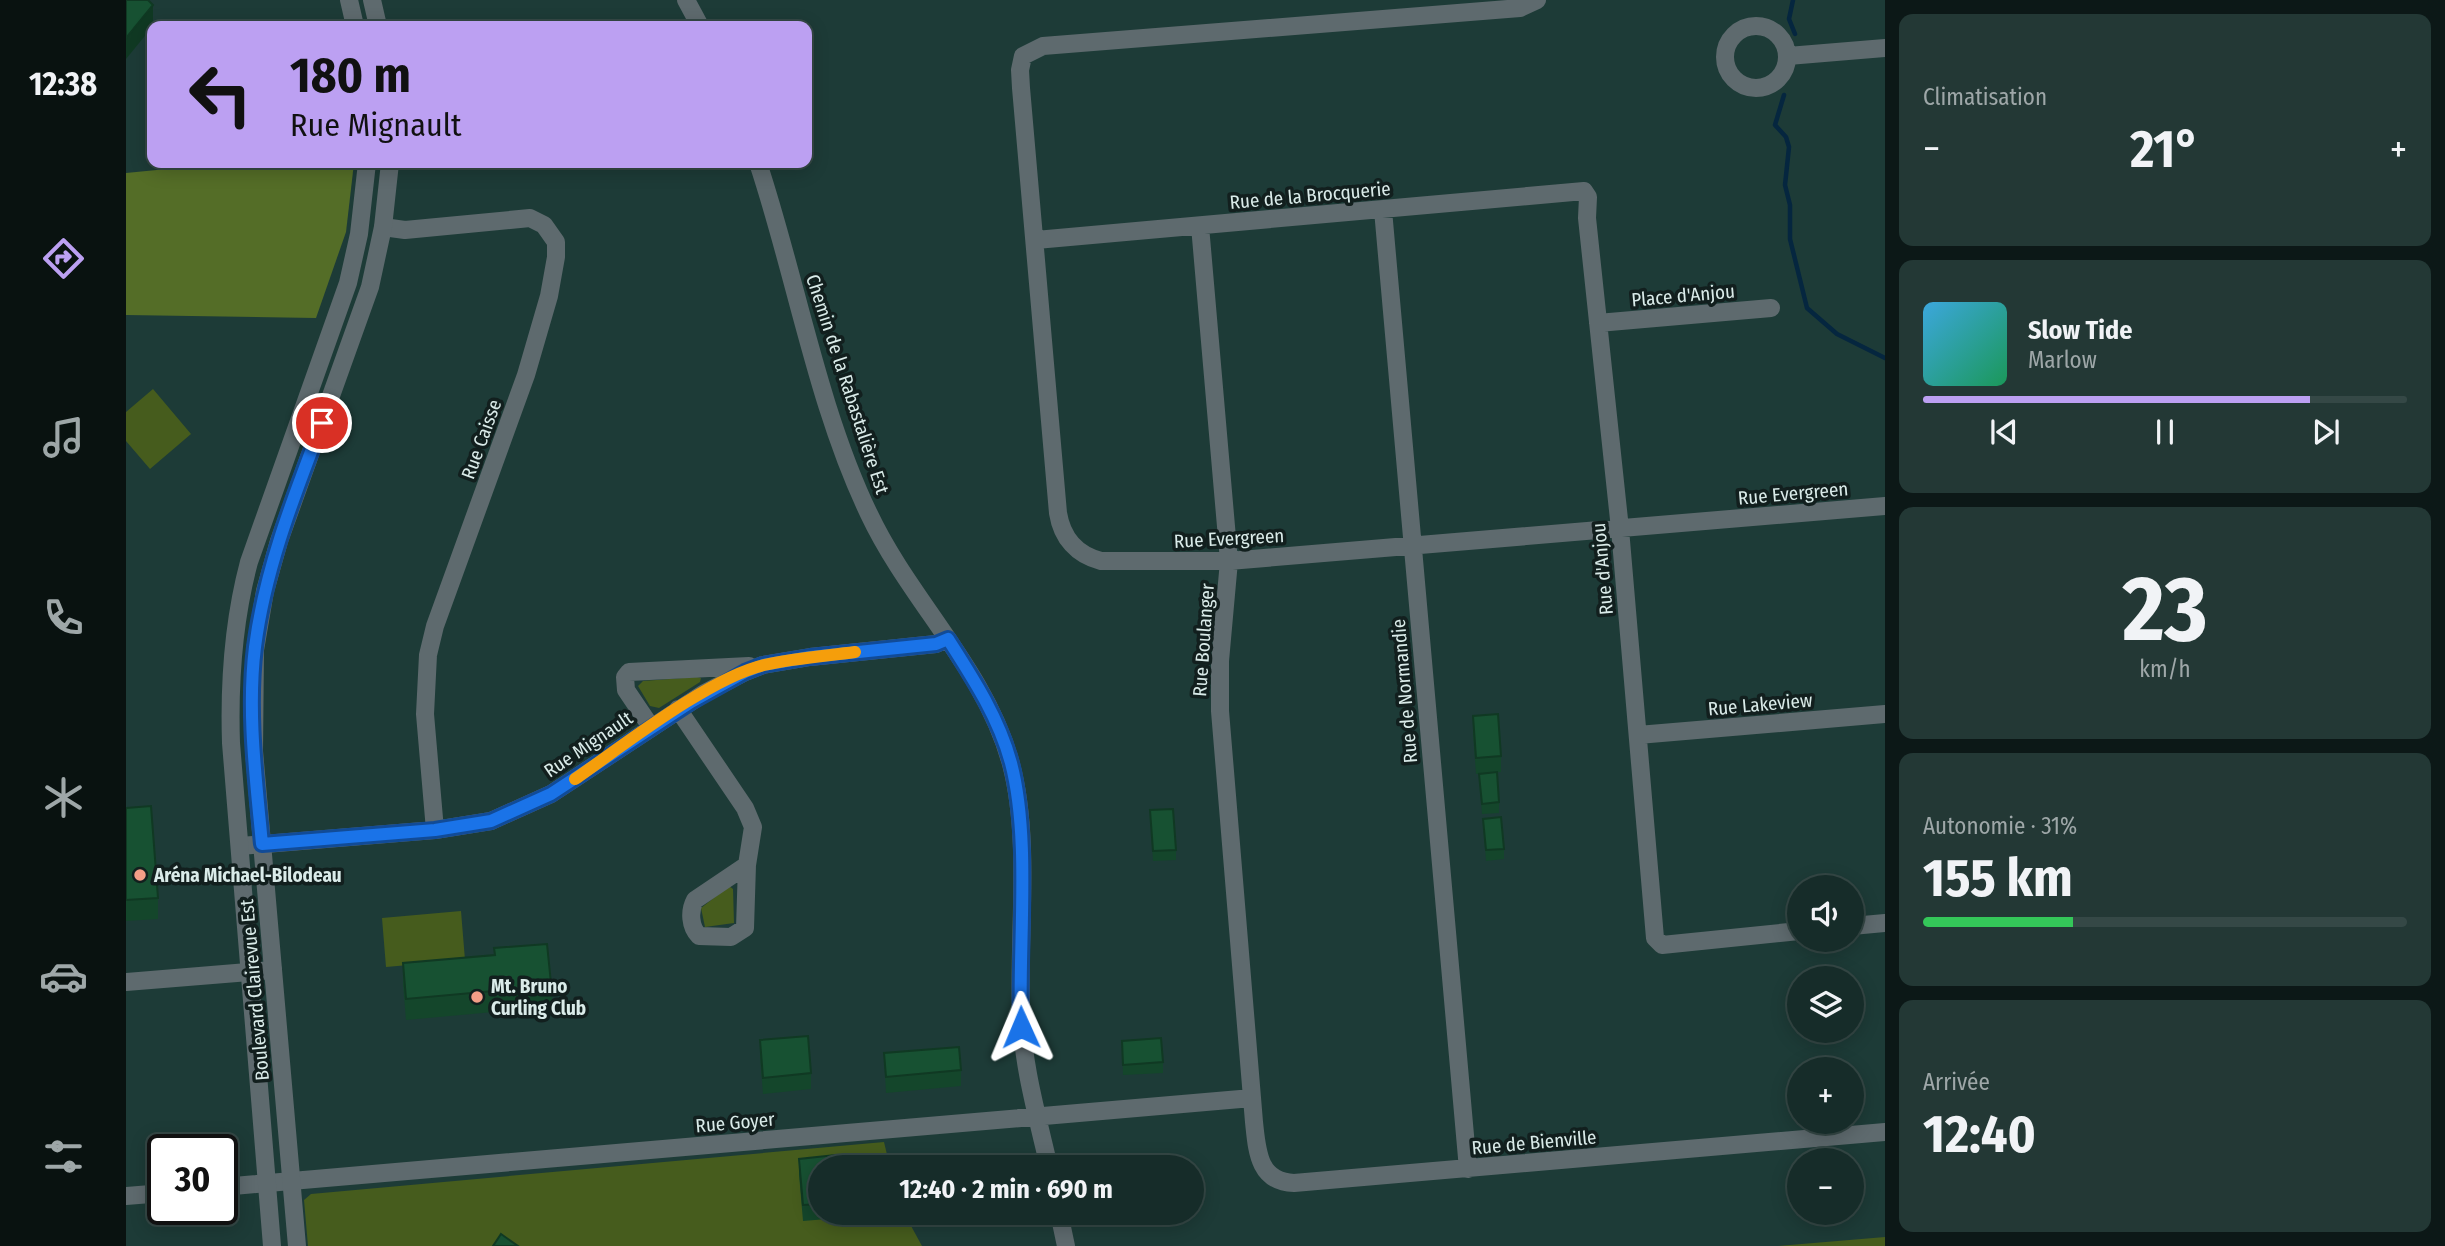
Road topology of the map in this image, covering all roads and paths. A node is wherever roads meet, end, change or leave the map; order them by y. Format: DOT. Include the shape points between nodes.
graph roads {
  1 [pos="372,0"];
  2 [pos="686,0"];
  3 [pos="1537,0"];
  4 [pos="352,1"];
  5 [pos="354,21"];
  6 [pos="377,21"];
  7 [pos="697,21"];
  8 [pos="1885,48"];
  9 [pos="1788,56"];
  10 [pos="366,168"];
  11 [pos="389,168"];
  12 [pos="759,168"];
  13 [pos="1586,193"];
  14 [pos="1383,210"];
  15 [pos="1200,226"];
  16 [pos="383,227"];
  17 [pos="1036,240"];
  18 [pos="1771,308"];
  19 [pos="1598,323"];
  20 [pos="1885,506"];
  21 [pos="1620,529"];
  22 [pos="1413,547"];
  23 [pos="1229,561"];
  24 [pos="948,639"];
  25 [pos="763,665"];
  26 [pos="678,709"];
  27 [pos="1885,714"];
  28 [pos="651,727"];
  29 [pos="1638,735"];
  30 [pos="435,830"];
  31 [pos="262,844"];
  32 [pos="240,846"];
  33 [pos="747,864"];
  34 [pos="1885,923"];
  35 [pos="1864,925"];
  36 [pos="1787,932"];
  37 [pos="273,970"];
  38 [pos="251,972"];
  39 [pos="126,982"];
  40 [pos="1252,1098"];
  41 [pos="1037,1116"];
  42 [pos="1885,1132"];
  43 [pos="1046,1155"];
  44 [pos="1468,1169"];
  45 [pos="291,1181"];
  46 [pos="267,1183"];
  47 [pos="238,1186"];
  48 [pos="147,1194"];
  49 [pos="126,1196"];
  50 [pos="1062,1225"];
  51 [pos="272,1246"];
  52 [pos="297,1246"];
  53 [pos="1066,1246"];
  1 -- 6 [label="street"];
  2 -- 7 [label="street"];
  3 -- 17 [label="street, Rue Evergreen" via="1520,8 1042,46 1023,56 1020,70"];
  4 -- 5 [label="street"];
  8 -- 9 [label="street"];
  10 -- 32 [label="street, Boulevard Clairevue Est" via="348,283 266,510 240,597 230,705"];
  11 -- 16 [label="street, Boulevard Clairevue Est"];
  12 -- 24 [label="street, Chemin de la Rabastalière Est" via="857,488 890,554"];
  13 -- 14 [label="street, Rue de la Brocquerie" via="1579,189"];
  13 -- 19 [label="street, Rue d'Anjou"];
  14 -- 15 [label="street, Rue de la Brocquerie"];
  14 -- 22 [label="street, Rue de Normandie"];
  15 -- 17 [label="street, Rue de la Brocquerie"];
  15 -- 23 [label="street, Rue Boulanger"];
  16 -- 30 [label="street, Rue Caisse" via="405,230 530,218 548,228 556,246 536,346 431,640 425,699"];
  16 -- 31 [label="street, Boulevard Clairevue Est" via="361,317 265,591 253,700"];
  17 -- 23 [label="street, Rue Evergreen" via="1058,513 1064,533 1082,553 1101,561"];
  18 -- 19 [label="street, Place d'Anjou"];
  19 -- 21 [label="street, Rue d'Anjou"];
  20 -- 21 [label="street, Rue Evergreen"];
  21 -- 22 [label="street, Rue Evergreen"];
  21 -- 29 [label="street, Rue d'Anjou"];
  22 -- 23 [label="street, Rue Evergreen"];
  22 -- 44 [label="street, Rue de Normandie"];
  23 -- 40 [label="street, Rue Boulanger" via="1220,711"];
  24 -- 25 [label="street, Rue Mignault"];
  24 -- 41 [label="street, Chemin de la Rabastalière Est" via="989,709 1014,779 1019,823 1021,1027"];
  25 -- 26 [label="street, Rue Mignault"];
  25 -- 28 [label="street" via="629,672 624,686"];
  26 -- 28 [label="street, Rue Mignault"];
  26 -- 33 [label="street" via="751,818 754,838"];
  27 -- 29 [label="street, Rue Lakeview"];
  28 -- 30 [label="street, Rue Mignault" via="529,806 491,821"];
  29 -- 36 [label="street, Rue d'Anjou" via="1657,943"];
  30 -- 31 [label="street, Rue Mignault"];
  31 -- 32 [label="street, Rue Mignault"];
  31 -- 37 [label="street, Boulevard Clairevue Est"];
  32 -- 38 [label="street, Boulevard Clairevue Est"];
  34 -- 35 [label="street"];
  37 -- 38 [label="street"];
  37 -- 45 [label="street, Boulevard Clairevue Est"];
  38 -- 39 [label="street"];
  38 -- 46 [label="street, Boulevard Clairevue Est"];
  40 -- 41 [label="street, Rue Goyer"];
  40 -- 44 [label="street, Rue de Bienville" via="1258,1157 1265,1171 1279,1180 1294,1183"];
  41 -- 43 [label="street, Chemin de la Rabastalière Est"];
  41 -- 45 [label="street, Rue Goyer"];
  42 -- 44 [label="street, Rue de Bienville"];
  45 -- 46 [label="street, Rue Goyer"];
  45 -- 52 [label="street, Boulevard Clairevue Est"];
  46 -- 47 [label="street, Rue Goyer"];
  46 -- 51 [label="street, Boulevard Clairevue Est"];
  48 -- 49 [label="street"];
  50 -- 53 [label="street"];
}
